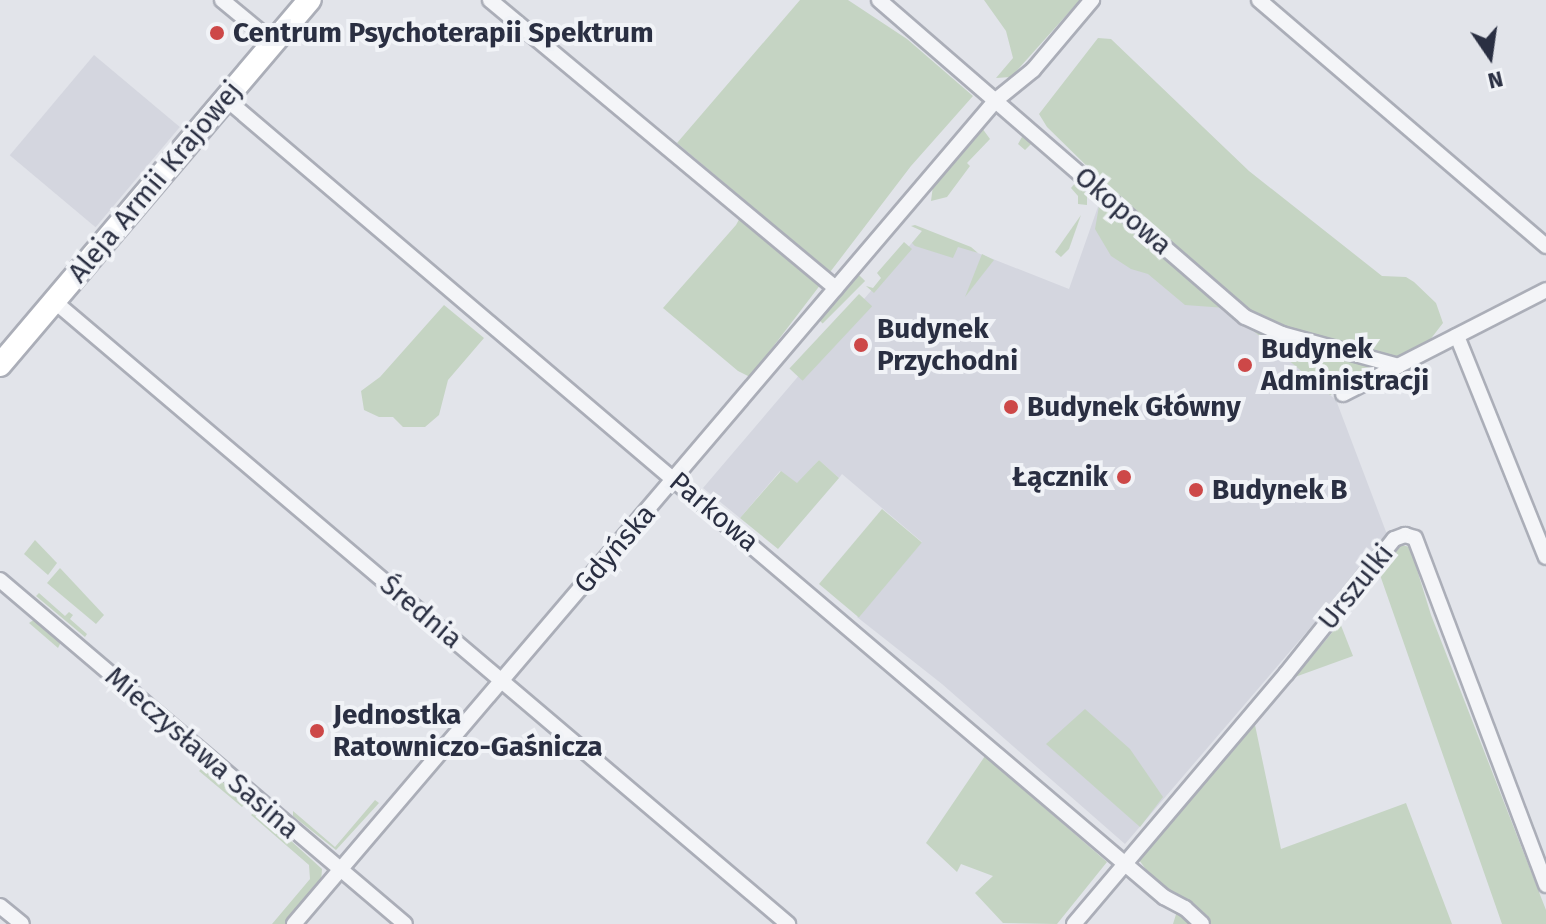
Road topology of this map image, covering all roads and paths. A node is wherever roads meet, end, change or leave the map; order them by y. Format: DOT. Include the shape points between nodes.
graph roads {
  1 [pos="222,0"];
  2 [pos="310,0"];
  3 [pos="490,0"];
  4 [pos="879,0"];
  5 [pos="1092,0"];
  6 [pos="1259,0"];
  7 [pos="274,43"];
  8 [pos="226,99"];
  9 [pos="996,100"];
  10 [pos="1546,246"];
  11 [pos="836,288"];
  12 [pos="1546,290"];
  13 [pos="54,301"];
  14 [pos="1457,336"];
  15 [pos="0,365"];
  16 [pos="1399,366"];
  17 [pos="1343,394"];
  18 [pos="675,479"];
  19 [pos="1546,557"];
  20 [pos="0,580"];
  21 [pos="502,680"];
  22 [pos="1127,862"];
  23 [pos="339,870"];
  24 [pos="1546,885"];
  25 [pos="0,906"];
  26 [pos="22,924"];
  27 [pos="294,924"];
  28 [pos="405,924"];
  29 [pos="788,924"];
  30 [pos="1074,924"];
  31 [pos="1202,924"];
  1 -- 7 [label="street"];
  2 -- 7 [label="street, Aleja Armii Krajowej"];
  3 -- 11 [label="street"];
  4 -- 9 [label="street, Okopowa"];
  5 -- 9 [label="street, Gdyńska" via="1033,70"];
  6 -- 10 [label="street"];
  7 -- 8 [label="street, Aleja Armii Krajowej"];
  8 -- 13 [label="street, Aleja Armii Krajowej"];
  8 -- 18 [label="street, Parkowa"];
  9 -- 11 [label="street, Gdyńska"];
  9 -- 16 [label="street, Okopowa" via="1245,317 1282,334"];
  11 -- 18 [label="street, Gdyńska"];
  12 -- 14 [label="street"];
  13 -- 15 [label="street, Aleja Armii Krajowej"];
  13 -- 21 [label="street, Średnia"];
  14 -- 16 [label="street"];
  14 -- 19 [label="street"];
  16 -- 17 [label="street"];
  18 -- 21 [label="street, Gdyńska"];
  18 -- 22 [label="street, Parkowa"];
  20 -- 23 [label="street, Mieczysława Sasina"];
  21 -- 23 [label="street, Gdyńska"];
  21 -- 29 [label="street, Średnia"];
  22 -- 24 [label="street, Urszulki" via="1394,539 1405,535 1415,538"];
  22 -- 30 [label="street"];
  22 -- 31 [label="street, Parkowa"];
  23 -- 27 [label="street, Gdyńska"];
  23 -- 28 [label="street, Mieczysława Sasina"];
  25 -- 26 [label="street"];
}
